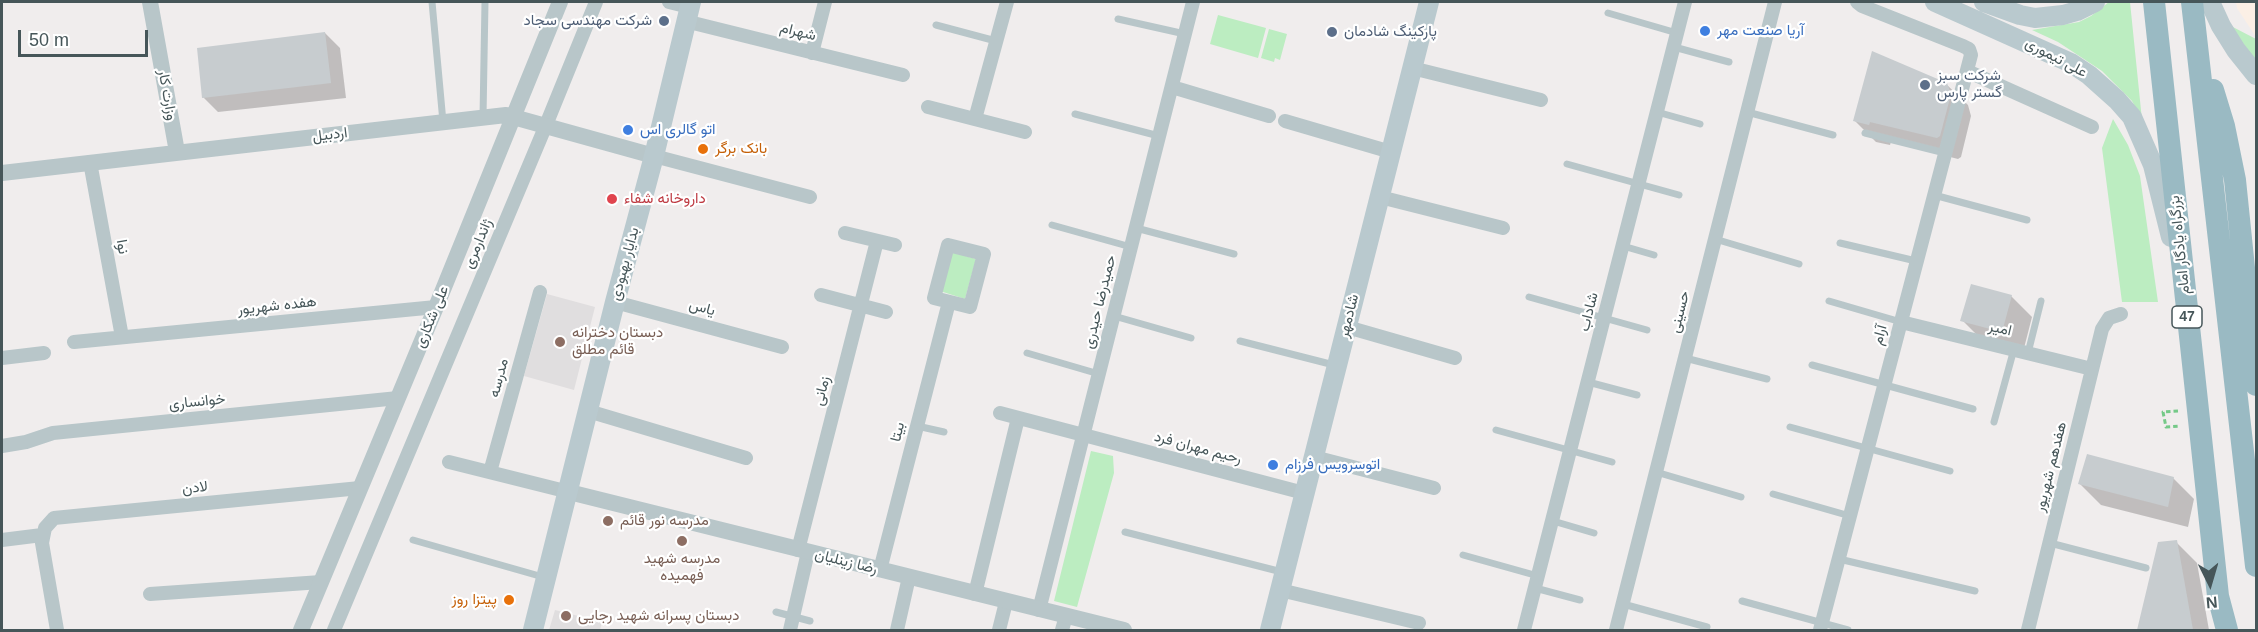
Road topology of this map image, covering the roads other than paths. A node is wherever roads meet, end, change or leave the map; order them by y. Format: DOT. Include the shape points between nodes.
graph roads {
  1 [pos="150,2"];
  2 [pos="432,2"];
  3 [pos="486,2"];
  4 [pos="560,2"];
  5 [pos="596,2"];
  6 [pos="669,2"];
  7 [pos="825,2"];
  8 [pos="1007,2"];
  9 [pos="1193,2"];
  10 [pos="1429,2"];
  11 [pos="1685,2"];
  12 [pos="1775,2"];
  13 [pos="1857,2"];
  14 [pos="1935,2"];
  15 [pos="1984,2"];
  16 [pos="2095,2"];
  17 [pos="2154,2"];
  18 [pos="2192,2"];
  19 [pos="2210,2"];
  20 [pos="688,10"];
  21 [pos="1608,13"];
  22 [pos="1118,19"];
  23 [pos="936,25"];
  24 [pos="1185,34"];
  25 [pos="2197,39"];
  26 [pos="1676,40"];
  27 [pos="996,41"];
  28 [pos="812,53"];
  29 [pos="1729,62"];
  30 [pos="1412,68"];
  31 [pos="1968,71"];
  32 [pos="903,75"];
  33 [pos="2256,75"];
  34 [pos="1172,87"];
  35 [pos="1541,100"];
  36 [pos="928,107"];
  37 [pos="1657,112"];
  38 [pos="1747,112"];
  39 [pos="1075,114"];
  40 [pos="1269,116"];
  41 [pos="483,117"];
  42 [pos="515,117"];
  43 [pos="975,119"];
  44 [pos="1285,120"];
  45 [pos="443,122"];
  46 [pos="1700,124"];
  47 [pos="546,125"];
  48 [pos="2092,127"];
  49 [pos="1024,132"];
  50 [pos="1865,133"];
  51 [pos="1833,135"];
  52 [pos="1159,136"];
  53 [pos="177,152"];
  54 [pos="1391,152"];
  55 [pos="1945,153"];
  56 [pos="654,156"];
  57 [pos="90,162"];
  58 [pos="1567,164"];
  59 [pos="2,173"];
  60 [pos="1639,184"];
  61 [pos="1679,195"];
  62 [pos="1934,195"];
  63 [pos="810,197"];
  64 [pos="1380,197"];
  65 [pos="2027,220"];
  66 [pos="1052,225"];
  67 [pos="1136,228"];
  68 [pos="1503,228"];
  69 [pos="845,233"];
  70 [pos="1715,239"];
  71 [pos="877,241"];
  72 [pos="1840,243"];
  73 [pos="895,245"];
  74 [pos="1623,246"];
  75 [pos="1131,247"];
  76 [pos="1234,254"];
  77 [pos="1654,255"];
  78 [pos="1916,261"];
  79 [pos="1799,264"];
  80 [pos="2256,264"];
  81 [pos="2184,289"];
  82 [pos="540,292"];
  83 [pos="821,295"];
  84 [pos="1529,297"];
  85 [pos="1829,301"];
  86 [pos="2041,301"];
  87 [pos="615,302"];
  88 [pos="949,302"];
  89 [pos="2248,304"];
  90 [pos="861,306"];
  91 [pos="436,307"];
  92 [pos="885,312"];
  93 [pos="2117,315"];
  94 [pos="1114,316"];
  95 [pos="1604,318"];
  96 [pos="1900,322"];
  97 [pos="1347,327"];
  98 [pos="1647,330"];
  99 [pos="122,337"];
  100 [pos="1191,338"];
  101 [pos="1240,341"];
  102 [pos="74,342"];
  103 [pos="782,346"];
  104 [pos="2014,349"];
  105 [pos="44,353"];
  106 [pos="1027,353"];
  107 [pos="2028,353"];
  108 [pos="2,358"];
  109 [pos="1455,358"];
  110 [pos="1685,358"];
  111 [pos="1812,364"];
  112 [pos="1337,365"];
  113 [pos="2092,369"];
  114 [pos="1099,374"];
  115 [pos="1767,380"];
  116 [pos="1588,382"];
  117 [pos="2256,385"];
  118 [pos="1884,386"];
  119 [pos="1637,395"];
  120 [pos="398,398"];
  121 [pos="1973,409"];
  122 [pos="588,411"];
  123 [pos="1000,413"];
  124 [pos="1018,418"];
  125 [pos="1994,422"];
  126 [pos="917,426"];
  127 [pos="1790,427"];
  128 [pos="1496,430"];
  129 [pos="944,432"];
  130 [pos="1084,435"];
  131 [pos="2,446"];
  132 [pos="1867,450"];
  133 [pos="1570,451"];
  134 [pos="1314,457"];
  135 [pos="746,458"];
  136 [pos="448,462"];
  137 [pos="1612,462"];
  138 [pos="1950,471"];
  139 [pos="490,472"];
  140 [pos="1656,472"];
  141 [pos="360,488"];
  142 [pos="1434,488"];
  143 [pos="569,492"];
  144 [pos="1304,493"];
  145 [pos="1773,494"];
  146 [pos="1742,497"];
  147 [pos="1850,516"];
  148 [pos="1552,521"];
  149 [pos="1125,532"];
  150 [pos="1594,533"];
  151 [pos="42,535"];
  152 [pos="2,540"];
  153 [pos="413,540"];
  154 [pos="2050,543"];
  155 [pos="803,551"];
  156 [pos="1463,555"];
  157 [pos="1839,559"];
  158 [pos="2256,566"];
  159 [pos="2146,568"];
  160 [pos="879,570"];
  161 [pos="547,578"];
  162 [pos="909,578"];
  163 [pos="321,582"];
  164 [pos="1282,582"];
  165 [pos="1537,582"];
  166 [pos="1975,591"];
  167 [pos="150,594"];
  168 [pos="975,594"];
  169 [pos="2218,596"];
  170 [pos="1580,600"];
  171 [pos="1742,601"];
  172 [pos="1006,602"];
  173 [pos="1623,604"];
  174 [pos="1039,610"];
  175 [pos="776,612"];
  176 [pos="810,621"];
  177 [pos="792,623"];
  178 [pos="1064,623"];
  179 [pos="1419,623"];
  180 [pos="1707,627"];
  181 [pos="1821,627"];
  182 [pos="57,630"];
  183 [pos="301,630"];
  184 [pos="334,630"];
  185 [pos="533,630"];
  186 [pos="897,630"];
  187 [pos="999,630"];
  188 [pos="1124,630"];
  189 [pos="1270,630"];
  190 [pos="1524,630"];
  191 [pos="1616,630"];
  192 [pos="1848,630"];
  193 [pos="2028,630"];
  194 [pos="2222,630"];
  195 [pos="2227,630"];
  1 -- 53 [label="street, وزارت کار"];
  2 -- 45 [label="lane"];
  3 -- 41 [label="lane"];
  4 -- 42 [label="street, علی شکاری"];
  5 -- 47 [label="street, ژاندارمری"];
  6 -- 20 [label="street, شهرام"];
  7 -- 28 [label="street"];
  8 -- 27 [label="street"];
  9 -- 24 [label="street, حمیدرضا حیدری"];
  10 -- 30 [label="main road, شادمهر"];
  11 -- 26 [label="street, شاداب"];
  12 -- 38 [label="street, حسینی"];
  13 -- 31 [label="street, آرام" via="1969,49"];
  14 -- 81 [label="main road, علی تیموری" via="2071,63 2132,117 2153,165"];
  15 -- 16 [label="main road, علی تیموری" via="2035,18 2063,15"];
  17 -- 81 [label="highway, بزرگراه یادگار امام / 47"];
  18 -- 25 [label="highway"];
  19 -- 33 [label="main road" via="2236,50"];
  20 -- 28 [label="street, شهرام"];
  20 -- 56 [label="main road, بدایار بهبودی"];
  21 -- 26 [label="lane"];
  22 -- 24 [label="lane"];
  23 -- 27 [label="lane"];
  24 -- 34 [label="street, حمیدرضا حیدری"];
  25 -- 89 [label="highway" via="2229,145"];
  25 -- 158 [label="highway"];
  26 -- 29 [label="lane"];
  26 -- 37 [label="street, شاداب"];
  27 -- 43 [label="street"];
  28 -- 32 [label="street, شهرام"];
  30 -- 35 [label="street"];
  30 -- 54 [label="main road, شادمهر"];
  31 -- 48 [label="street"];
  31 -- 55 [label="street, آرام"];
  34 -- 40 [label="street"];
  34 -- 52 [label="street, حمیدرضا حیدری"];
  36 -- 43 [label="street"];
  37 -- 46 [label="lane"];
  37 -- 60 [label="street, شاداب"];
  38 -- 51 [label="lane"];
  38 -- 70 [label="street, حسینی"];
  39 -- 52 [label="lane"];
  41 -- 42 [label="street, اردبیل"];
  41 -- 45 [label="street, اردبیل"];
  42 -- 47 [label="street, اردبیل"];
  42 -- 91 [label="street, علی شکاری"];
  43 -- 49 [label="street"];
  44 -- 54 [label="street"];
  45 -- 53 [label="street, اردبیل"];
  47 -- 56 [label="street, اردبیل"];
  47 -- 184 [label="street, ژاندارمری"];
  50 -- 55 [label="lane"];
  52 -- 67 [label="street, حمیدرضا حیدری"];
  53 -- 57 [label="street, اردبیل"];
  54 -- 64 [label="main road, شادمهر"];
  55 -- 62 [label="street, آرام"];
  56 -- 63 [label="street"];
  56 -- 87 [label="main road, بدایار بهبودی"];
  57 -- 59 [label="street, اردبیل"];
  57 -- 99 [label="street, نوا"];
  58 -- 60 [label="lane"];
  60 -- 61 [label="lane"];
  60 -- 74 [label="street, شاداب"];
  62 -- 65 [label="lane"];
  62 -- 78 [label="street, آرام"];
  64 -- 68 [label="street"];
  64 -- 97 [label="main road, شادمهر"];
  66 -- 75 [label="lane"];
  67 -- 75 [label="street, حمیدرضا حیدری"];
  67 -- 76 [label="lane"];
  69 -- 71 [label="street"];
  70 -- 79 [label="lane"];
  70 -- 110 [label="street, حسینی"];
  71 -- 73 [label="street"];
  71 -- 90 [label="street, زمانی"];
  72 -- 78 [label="lane"];
  74 -- 77 [label="lane"];
  74 -- 95 [label="street, شاداب"];
  75 -- 94 [label="street, حمیدرضا حیدری"];
  78 -- 96 [label="street, آرام"];
  80 -- 89 [label="main road"];
  81 -- 169 [label="highway, بزرگراه یادگار امام / 47"];
  82 -- 139 [label="street, مدرسه"];
  83 -- 90 [label="street"];
  84 -- 95 [label="lane"];
  85 -- 96 [label="lane"];
  86 -- 107 [label="lane"];
  87 -- 103 [label="street, یاس"];
  87 -- 122 [label="main road, بدایار بهبودی"];
  88 -- 88 [label="street" via="969,307 984,254 948,245 934,298"];
  88 -- 126 [label="street, بیتا"];
  89 -- 117 [label="highway"];
  90 -- 92 [label="street"];
  90 -- 155 [label="street, زمانی"];
  91 -- 99 [label="street, هفده شهریور"];
  91 -- 120 [label="street, علی شکاری"];
  93 -- 113 [label="street, هفدهم شهریور" via="2102,329"];
  94 -- 100 [label="lane"];
  94 -- 114 [label="street, حمیدرضا حیدری"];
  95 -- 98 [label="lane"];
  95 -- 116 [label="street, شاداب"];
  96 -- 104 [label="street, امیر"];
  96 -- 118 [label="street, آرام"];
  97 -- 109 [label="street"];
  97 -- 112 [label="main road, شادمهر"];
  99 -- 102 [label="street, هفده شهریور"];
  101 -- 112 [label="lane"];
  104 -- 107 [label="street, امیر"];
  104 -- 125 [label="lane"];
  105 -- 108 [label="street"];
  106 -- 114 [label="lane"];
  107 -- 113 [label="street, امیر"];
  110 -- 115 [label="lane"];
  110 -- 140 [label="street, حسینی"];
  111 -- 118 [label="lane"];
  112 -- 134 [label="main road, شادمهر"];
  113 -- 154 [label="street, هفدهم شهریور"];
  114 -- 130 [label="street, حمیدرضا حیدری"];
  116 -- 119 [label="lane"];
  116 -- 133 [label="street, شاداب"];
  118 -- 121 [label="lane"];
  118 -- 132 [label="street, آرام"];
  120 -- 131 [label="street, خوانساری" via="53,432"];
  120 -- 141 [label="street, علی شکاری"];
  122 -- 135 [label="street"];
  122 -- 143 [label="main road, بدایار بهبودی"];
  123 -- 124 [label="street, رحیم مهران فرد"];
  124 -- 130 [label="street, رحیم مهران فرد"];
  124 -- 168 [label="street"];
  126 -- 129 [label="lane"];
  126 -- 160 [label="street, بیتا"];
  127 -- 132 [label="lane"];
  128 -- 133 [label="lane"];
  130 -- 144 [label="street, رحیم مهران فرد"];
  130 -- 174 [label="street, حمیدرضا حیدری"];
  132 -- 138 [label="lane"];
  132 -- 147 [label="street, آرام"];
  133 -- 137 [label="lane"];
  133 -- 148 [label="street, شاداب"];
  134 -- 142 [label="street"];
  134 -- 144 [label="main road, شادمهر"];
  136 -- 139 [label="street"];
  139 -- 143 [label="street"];
  140 -- 146 [label="lane"];
  140 -- 173 [label="street, حسینی"];
  141 -- 151 [label="street, لادن" via="54,518"];
  141 -- 163 [label="street, علی شکاری"];
  143 -- 155 [label="street, رضا زینلیان"];
  143 -- 161 [label="main road, بدایار بهبودی"];
  144 -- 164 [label="main road, شادمهر"];
  145 -- 147 [label="lane"];
  147 -- 157 [label="street, آرام"];
  148 -- 150 [label="lane"];
  148 -- 165 [label="street, شاداب"];
  149 -- 164 [label="lane"];
  151 -- 152 [label="street"];
  151 -- 182 [label="street"];
  153 -- 161 [label="lane"];
  154 -- 159 [label="lane"];
  154 -- 193 [label="street, هفدهم شهریور"];
  155 -- 160 [label="street, رضا زینلیان"];
  155 -- 177 [label="street"];
  156 -- 165 [label="lane"];
  157 -- 166 [label="lane"];
  157 -- 181 [label="street, آرام"];
  160 -- 162 [label="street, رضا زینلیان"];
  161 -- 185 [label="main road, بدایار بهبودی"];
  162 -- 168 [label="street, رضا زینلیان"];
  162 -- 186 [label="street"];
  163 -- 167 [label="street"];
  163 -- 183 [label="street, علی شکاری"];
  164 -- 179 [label="street"];
  164 -- 189 [label="main road, شادمهر"];
  165 -- 170 [label="lane"];
  165 -- 190 [label="street, شاداب"];
  168 -- 172 [label="street, رضا زینلیان"];
  169 -- 194 [label="highway"];
  169 -- 195 [label="highway, بزرگراه یادگار امام / 47"];
  171 -- 181 [label="lane"];
  172 -- 174 [label="street, رضا زینلیان"];
  172 -- 187 [label="street"];
  173 -- 180 [label="lane"];
  173 -- 191 [label="street, حسینی"];
  174 -- 178 [label="street, رضا زینلیان"];
  175 -- 177 [label="lane"];
  176 -- 177 [label="lane"];
  178 -- 188 [label="street, رضا زینلیان"];
  181 -- 192 [label="lane"];
}
